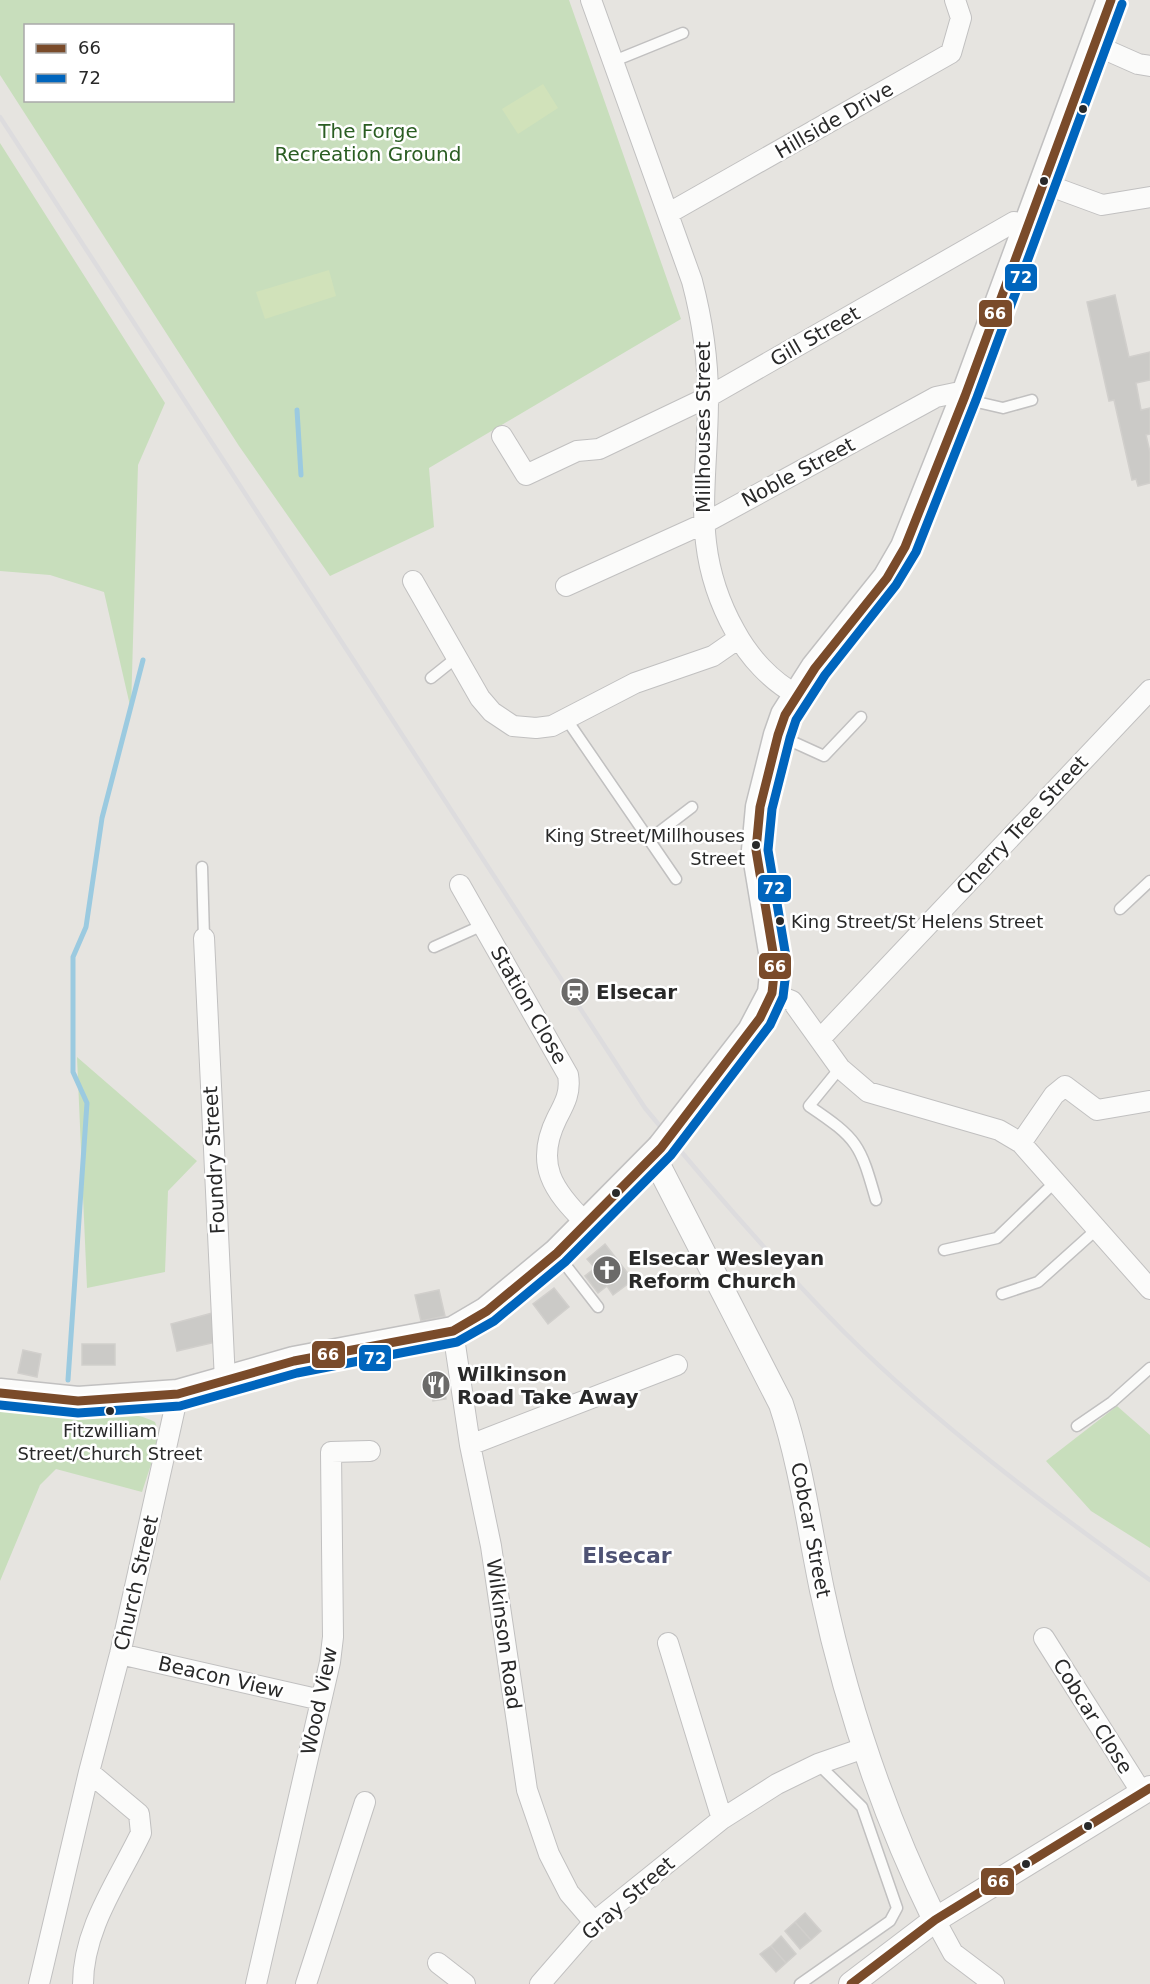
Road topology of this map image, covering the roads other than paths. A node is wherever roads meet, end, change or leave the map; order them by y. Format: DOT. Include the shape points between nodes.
graph roads {
  1 [pos="591,0"];
  2 [pos="955,0"];
  3 [pos="1111,0"];
  4 [pos="683,33"];
  5 [pos="1095,45"];
  6 [pos="614,61"];
  7 [pos="1150,66"];
  8 [pos="1045,184"];
  9 [pos="1150,197"];
  10 [pos="669,213"];
  11 [pos="1029,226"];
  12 [pos="708,398"];
  13 [pos="965,398"];
  14 [pos="1032,400"];
  15 [pos="502,436"];
  16 [pos="703,524"];
  17 [pos="413,581"];
  18 [pos="566,586"];
  19 [pos="739,638"];
  20 [pos="456,658"];
  21 [pos="431,678"];
  22 [pos="1150,690"];
  23 [pos="797,695"];
  24 [pos="861,717"];
  25 [pos="567,720"];
  26 [pos="778,735"];
  27 [pos="692,807"];
  28 [pos="650,839"];
  29 [pos="202,867"];
  30 [pos="676,879"];
  31 [pos="1150,881"];
  32 [pos="460,885"];
  33 [pos="1120,909"];
  34 [pos="483,925"];
  35 [pos="204,939"];
  36 [pos="434,947"];
  37 [pos="772,993"];
  38 [pos="820,1039"];
  39 [pos="840,1068"];
  40 [pos="1149,1101"];
  41 [pos="1022,1143"];
  42 [pos="657,1152"];
  43 [pos="1055,1182"];
  44 [pos="876,1200"];
  45 [pos="586,1223"];
  46 [pos="1097,1229"];
  47 [pos="944,1250"];
  48 [pos="557,1253"];
  49 [pos="1150,1289"];
  50 [pos="1002,1294"];
  51 [pos="598,1306"];
  52 [pos="453,1332"];
  53 [pos="677,1365"];
  54 [pos="1150,1368"];
  55 [pos="225,1381"];
  56 [pos="0,1393"];
  57 [pos="178,1394"];
  58 [pos="1077,1426"];
  59 [pos="470,1445"];
  60 [pos="370,1451"];
  61 [pos="1044,1638"];
  62 [pos="668,1643"];
  63 [pos="120,1654"];
  64 [pos="321,1700"];
  65 [pos="864,1748"];
  66 [pos="818,1764"];
  67 [pos="89,1772"];
  68 [pos="1146,1790"];
  69 [pos="365,1802"];
  70 [pos="723,1819"];
  71 [pos="935,1920"];
  72 [pos="594,1922"];
  73 [pos="438,1963"];
  74 [pos="39,1984"];
  75 [pos="83,1984"];
  76 [pos="256,1984"];
  77 [pos="306,1984"];
  78 [pos="465,1984"];
  79 [pos="540,1984"];
  80 [pos="800,1984"];
  81 [pos="851,1984"];
  82 [pos="993,1984"];
  1 -- 6 [label="street, Millhouses Street"];
  2 -- 10 [label="street, Hillside Drive" via="961,18 951,53"];
  3 -- 5 [label="main road"];
  4 -- 6 [label="lane"];
  5 -- 7 [label="street"];
  5 -- 8 [label="main road"];
  6 -- 10 [label="street, Millhouses Street"];
  8 -- 9 [label="street" via="1102,205"];
  8 -- 11 [label="main road"];
  10 -- 12 [label="street, Millhouses Street" via="702,321"];
  11 -- 12 [label="street, Gill Street" via="1018,222 1008,225"];
  11 -- 13 [label="main road"];
  12 -- 15 [label="street, Gill Street" via="598,449 577,451 526,475"];
  12 -- 16 [label="street, Millhouses Street"];
  13 -- 14 [label="lane" via="1003,408"];
  13 -- 16 [label="street, Noble Street" via="956,393 936,398"];
  13 -- 23 [label="main road" via="905,547 887,578"];
  16 -- 18 [label="street, Noble Street"];
  16 -- 19 [label="street, Millhouses Street" via="711,578"];
  17 -- 20 [label="street"];
  19 -- 23 [label="street, Millhouses Street" via="772,677"];
  19 -- 25 [label="street" via="714,656 635,683"];
  20 -- 21 [label="lane"];
  20 -- 25 [label="street" via="480,698 502,720 536,729"];
  22 -- 38 [label="street, Cherry Tree Street"];
  23 -- 26 [label="main road"];
  24 -- 26 [label="lane" via="824,756"];
  25 -- 28 [label="lane"];
  26 -- 37 [label="main road" via="760,807 756,850 775,964"];
  27 -- 28 [label="lane"];
  28 -- 30 [label="lane"];
  29 -- 35 [label="lane"];
  31 -- 33 [label="lane"];
  32 -- 34 [label="street, Station Close"];
  34 -- 36 [label="lane"];
  34 -- 45 [label="street, Station Close" via="568,1075 568,1095 550,1135 548,1167 558,1193"];
  35 -- 55 [label="street, Foundry Street"];
  37 -- 38 [label="street" via="792,1002"];
  37 -- 42 [label="main road, bridge" via="752,1030"];
  38 -- 39 [label="street"];
  39 -- 41 [label="street" via="867,1092 999,1131"];
  39 -- 44 [label="lane" via="809,1106 845,1130 862,1153"];
  40 -- 41 [label="street" via="1097,1110 1065,1086 1054,1095"];
  41 -- 43 [label="street"];
  42 -- 45 [label="main road"];
  42 -- 65 [label="street, Cobcar Street" via="781,1404 794,1443 822,1591"];
  43 -- 46 [label="street"];
  43 -- 47 [label="lane" via="997,1238"];
  45 -- 48 [label="main road"];
  46 -- 49 [label="street"];
  46 -- 50 [label="lane" via="1038,1282"];
  48 -- 51 [label="lane"];
  48 -- 52 [label="main road" via="487,1311"];
  52 -- 55 [label="main road" via="294,1361"];
  52 -- 59 [label="street, Wilkinson Road"];
  53 -- 59 [label="street"];
  54 -- 58 [label="lane"];
  55 -- 57 [label="main road"];
  56 -- 57 [label="main road" via="78,1401"];
  57 -- 63 [label="street, Church Street"];
  59 -- 72 [label="street, Wilkinson Road" via="491,1546 527,1790 549,1854 569,1893"];
  60 -- 64 [label="street, Wood View" via="331,1452 333,1637"];
  61 -- 68 [label="street, Cobcar Close"];
  62 -- 70 [label="street"];
  63 -- 64 [label="street, Beacon View"];
  63 -- 67 [label="street, Church Street"];
  64 -- 76 [label="street, Wood View"];
  65 -- 66 [label="street, Gray Street"];
  65 -- 71 [label="street, Cobcar Street"];
  66 -- 70 [label="street, Gray Street" via="777,1784"];
  66 -- 80 [label="lane" via="862,1807 897,1908 895,1915"];
  67 -- 74 [label="street, Church Street"];
  67 -- 75 [label="street" via="139,1814 141,1833 88,1939"];
  68 -- 71 [label="street"];
  69 -- 77 [label="street"];
  70 -- 72 [label="street, Gray Street"];
  71 -- 81 [label="street"];
  71 -- 82 [label="street" via="953,1953"];
  72 -- 79 [label="street, Gray Street"];
  73 -- 78 [label="street"];
}
